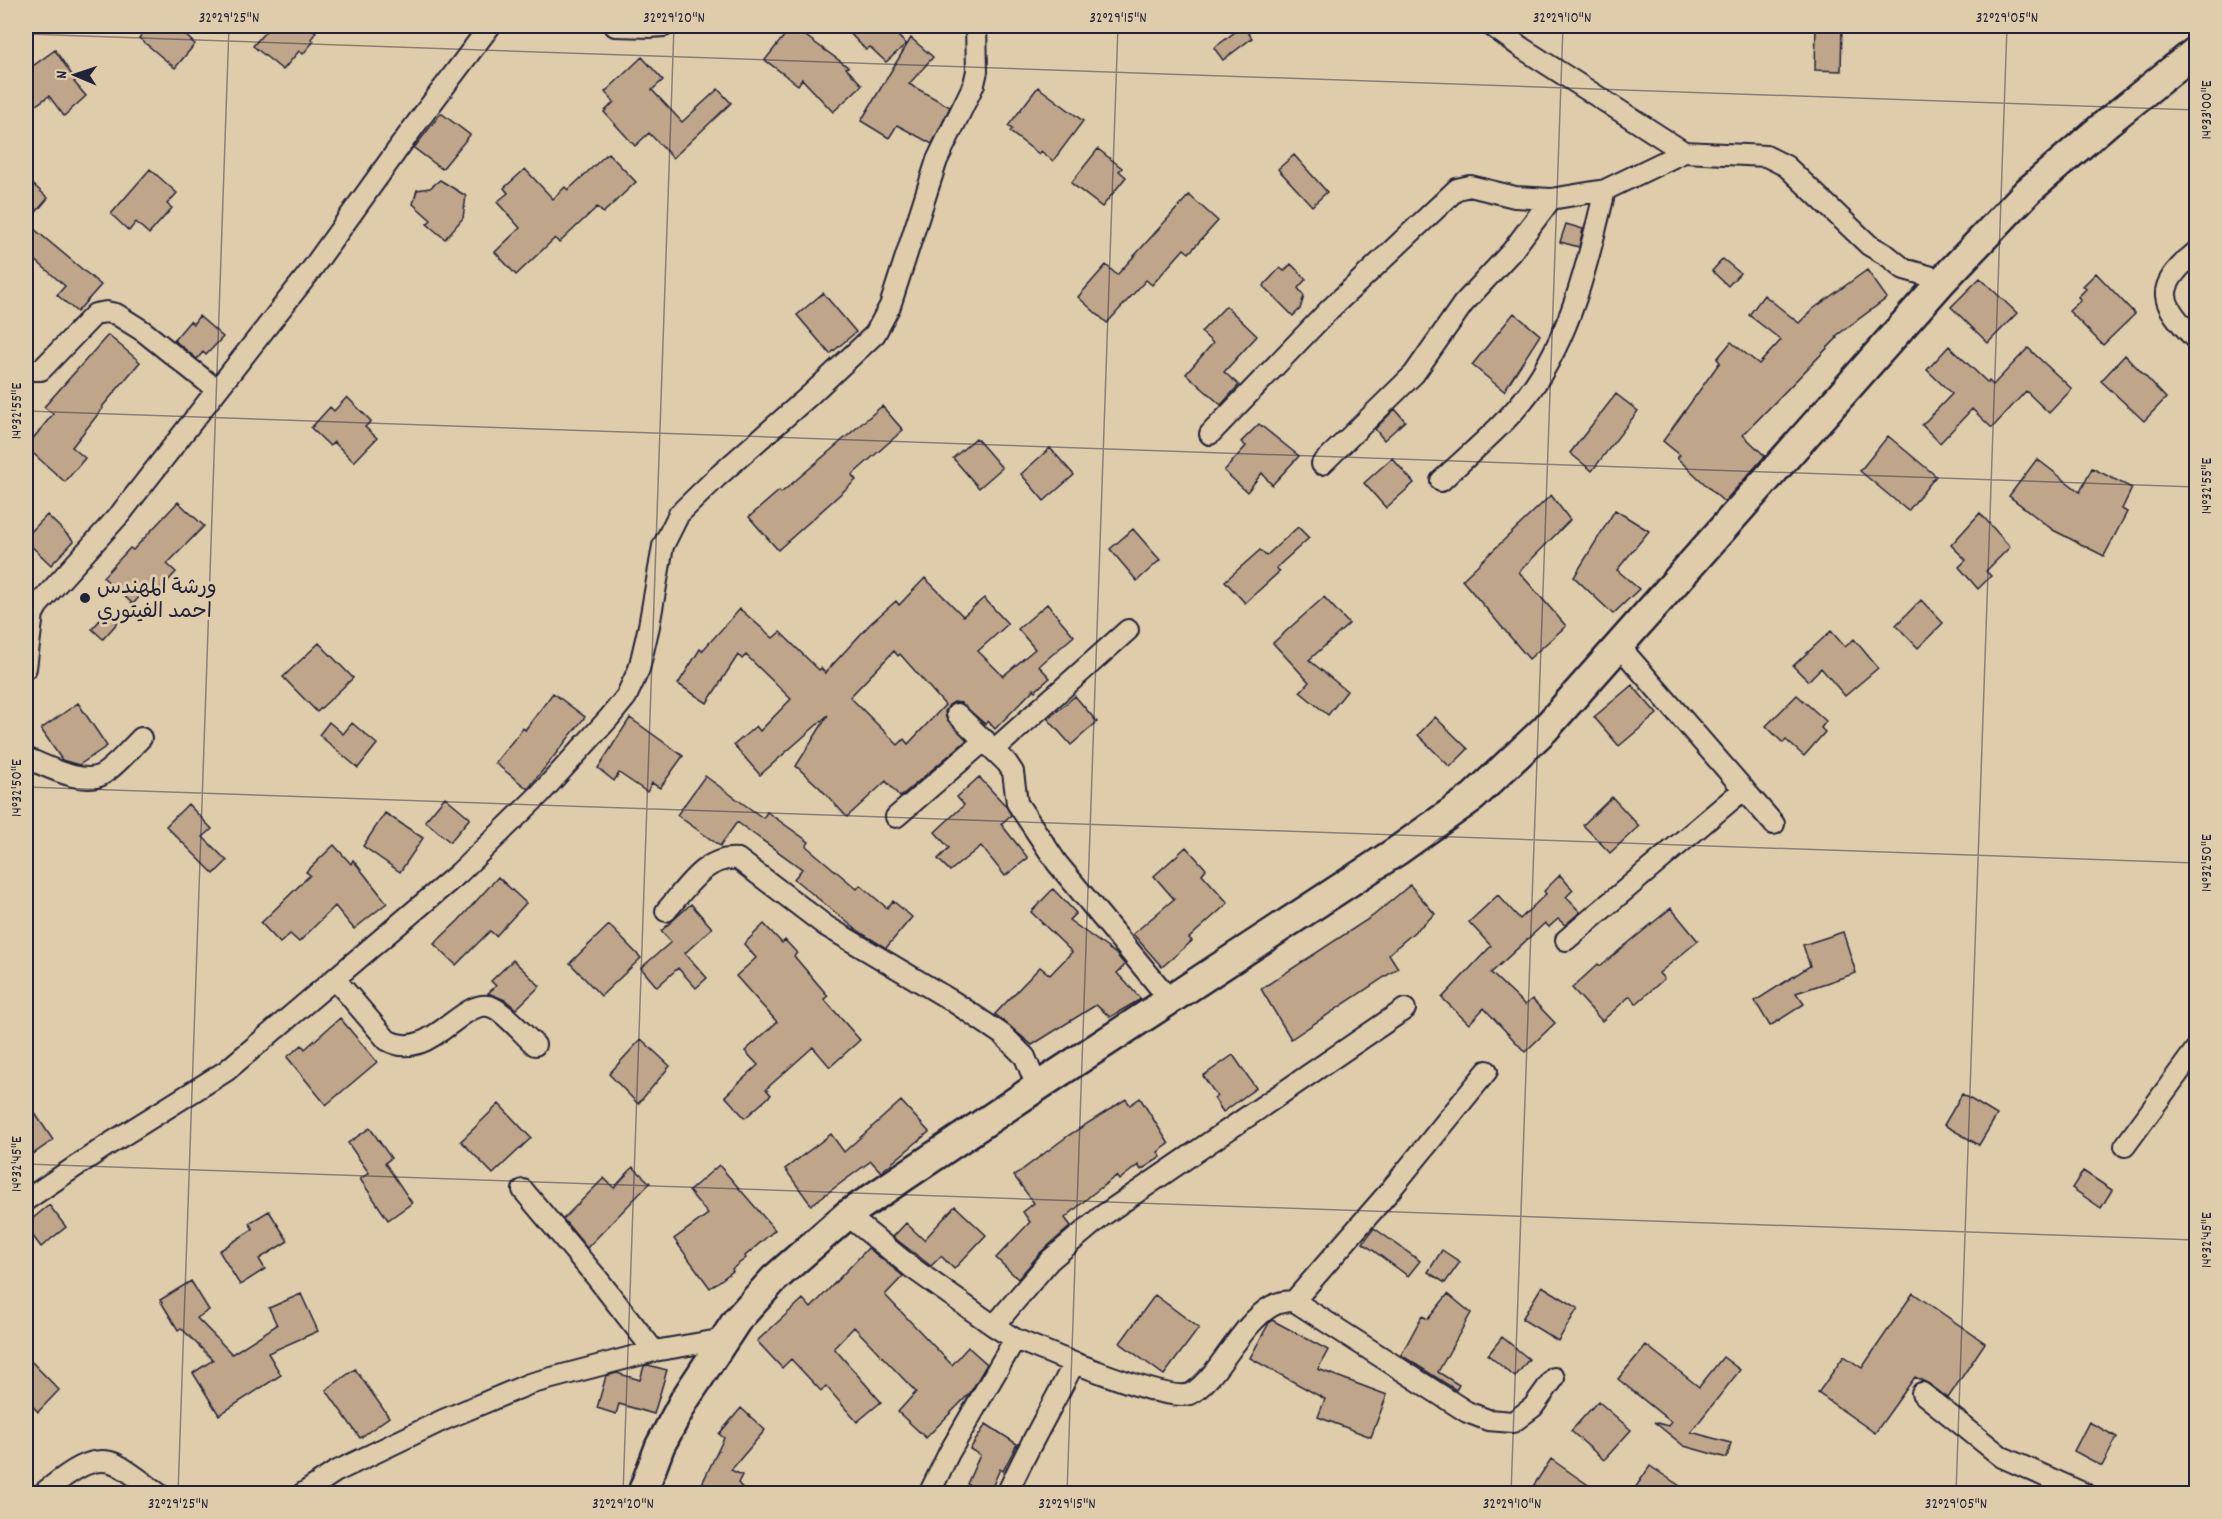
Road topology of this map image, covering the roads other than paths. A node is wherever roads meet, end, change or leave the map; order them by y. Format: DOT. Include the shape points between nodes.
graph roads {
  1 [pos="490,26"];
  2 [pos="615,26"];
  3 [pos="664,26"];
  4 [pos="976,26"];
  5 [pos="1491,26"];
  6 [pos="2196,51"];
  7 [pos="1684,153"];
  8 [pos="1605,190"];
  9 [pos="1551,199"];
  10 [pos="2196,252"];
  11 [pos="1944,280"];
  12 [pos="2196,340"];
  13 [pos="26,370"];
  14 [pos="217,390"];
  15 [pos="1210,434"];
  16 [pos="1322,464"];
  17 [pos="1441,480"];
  18 [pos="1128,630"];
  19 [pos="1620,646"];
  20 [pos="26,668"];
  21 [pos="957,714"];
  22 [pos="141,738"];
  23 [pos="990,744"];
  24 [pos="26,758"];
  25 [pos="1744,789"];
  26 [pos="896,817"];
  27 [pos="1774,824"];
  28 [pos="666,911"];
  29 [pos="1566,940"];
  30 [pos="335,979"];
  31 [pos="1170,1000"];
  32 [pos="1406,1010"];
  33 [pos="535,1045"];
  34 [pos="2196,1049"];
  35 [pos="1487,1071"];
  36 [pos="1037,1087"];
  37 [pos="2125,1146"];
  38 [pos="523,1190"];
  39 [pos="26,1200"];
  40 [pos="847,1215"];
  41 [pos="1294,1301"];
  42 [pos="994,1326"];
  43 [pos="724,1339"];
  44 [pos="1015,1339"];
  45 [pos="654,1351"];
  46 [pos="1074,1364"];
  47 [pos="1554,1378"];
  48 [pos="1922,1393"];
  49 [pos="42,1494"];
  50 [pos="159,1494"];
  51 [pos="302,1494"];
  52 [pos="642,1494"];
  53 [pos="929,1494"];
  54 [pos="1006,1494"];
  55 [pos="2085,1494"];
  1 -- 14 [label="street" via="309,273"];
  2 -- 3 [label="street"];
  4 -- 30 [label="street" via="974,84 937,160 890,306 874,334 679,514 663,546 639,669 626,697 609,718 540,794 459,873"];
  5 -- 7 [label="street"];
  6 -- 11 [label="main road" via="2028,191"];
  7 -- 8 [label="street"];
  7 -- 11 [label="street" via="1766,156 1786,166 1869,245 1904,269"];
  8 -- 9 [label="street"];
  8 -- 17 [label="street" via="1589,257 1557,346 1528,394"];
  9 -- 15 [label="street" via="1515,197 1470,186 1457,189 1329,310"];
  9 -- 16 [label="street" via="1512,251 1463,304 1414,374"];
  10 -- 12 [label="street" via="2175,271 2167,289 2172,314"];
  11 -- 19 [label="main road"];
  13 -- 14 [label="street" via="41,370 95,314 106,312 143,331"];
  14 -- 20 [label="street" via="121,513 38,604 33,614"];
  18 -- 23 [label="street"];
  19 -- 25 [label="street"];
  19 -- 31 [label="main road" via="1545,729 1473,797"];
  21 -- 23 [label="street"];
  22 -- 24 [label="street" via="101,776 88,779"];
  23 -- 26 [label="street"];
  23 -- 31 [label="street" via="1013,772 1017,802 1057,863"];
  25 -- 27 [label="street"];
  25 -- 29 [label="street"];
  28 -- 36 [label="street" via="700,872 726,858 738,859 826,926 1003,1035 1025,1057"];
  30 -- 33 [label="street" via="387,1040 398,1046 429,1039 474,1008 485,1005 495,1008"];
  30 -- 39 [label="street" via="226,1071"];
  31 -- 36 [label="main road"];
  32 -- 42 [label="street" via="1102,1216 1050,1260"];
  34 -- 37 [label="street"];
  35 -- 41 [label="street"];
  36 -- 40 [label="main road"];
  38 -- 45 [label="street"];
  40 -- 42 [label="street" via="911,1268"];
  40 -- 43 [label="main road" via="774,1280"];
  41 -- 46 [label="street" via="1271,1306 1255,1320 1207,1380 1190,1394 1171,1395"];
  41 -- 47 [label="street" via="1467,1412 1488,1420 1513,1422 1533,1407"];
  42 -- 44 [label="street"];
  43 -- 45 [label="street"];
  43 -- 52 [label="main road" via="660,1446"];
  44 -- 46 [label="street"];
  44 -- 53 [label="street"];
  45 -- 51 [label="street" via="529,1384 413,1434 335,1472"];
  46 -- 54 [label="street"];
  48 -- 55 [label="street" via="2002,1457"];
  49 -- 50 [label="street" via="76,1469 106,1461"];
}
